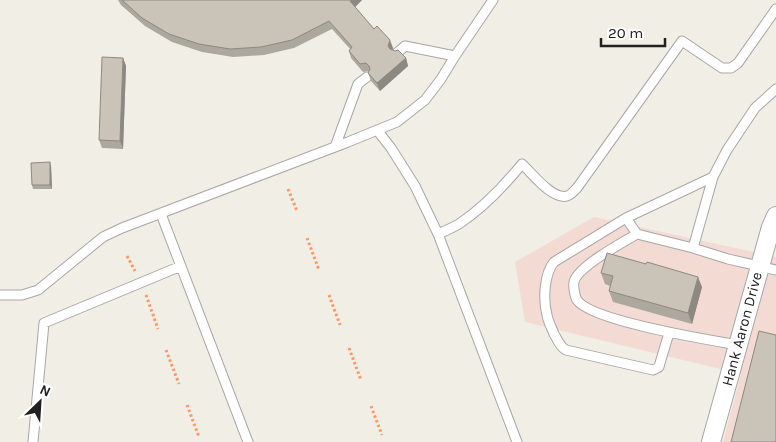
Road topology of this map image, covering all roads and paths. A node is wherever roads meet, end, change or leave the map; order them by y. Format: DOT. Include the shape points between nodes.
graph roads {
  1 [pos="493,0"];
  2 [pos="776,9"];
  3 [pos="397,53"];
  4 [pos="455,56"];
  5 [pos="367,77"];
  6 [pos="776,89"];
  7 [pos="377,130"];
  8 [pos="335,147"];
  9 [pos="714,176"];
  10 [pos="288,189"];
  11 [pos="297,211"];
  12 [pos="160,214"];
  13 [pos="776,216"];
  14 [pos="626,218"];
  15 [pos="438,234"];
  16 [pos="637,234"];
  17 [pos="307,238"];
  18 [pos="693,248"];
  19 [pos="127,256"];
  20 [pos="180,266"];
  21 [pos="768,268"];
  22 [pos="319,270"];
  23 [pos="136,273"];
  24 [pos="145,294"];
  25 [pos="0,295"];
  26 [pos="329,295"];
  27 [pos="340,325"];
  28 [pos="158,328"];
  29 [pos="669,333"];
  30 [pos="738,345"];
  31 [pos="349,348"];
  32 [pos="166,350"];
  33 [pos="361,380"];
  34 [pos="179,384"];
  35 [pos="187,405"];
  36 [pos="371,406"];
  37 [pos="382,435"];
  38 [pos="199,437"];
  39 [pos="33,442"];
  40 [pos="248,442"];
  41 [pos="517,442"];
  42 [pos="710,442"];
  1 -- 4 [label="lane"];
  2 -- 15 [label="lane" via="731,68 722,68 682,41 577,188 568,196 547,189 522,164 476,211"];
  3 -- 4 [label="lane" via="405,46"];
  4 -- 7 [label="lane" via="425,100 397,122"];
  5 -- 8 [label="lane" via="358,84"];
  6 -- 9 [label="lane" via="755,108"];
  7 -- 8 [label="lane"];
  7 -- 15 [label="lane" via="415,186"];
  8 -- 12 [label="lane"];
  9 -- 14 [label="lane"];
  9 -- 18 [label="lane"];
  10 -- 11 [label="path"];
  12 -- 20 [label="lane"];
  12 -- 25 [label="lane" via="103,238 38,290 22,295"];
  13 -- 21 [label="street, Hank Aaron Drive" via="771,226"];
  14 -- 16 [label="lane"];
  14 -- 29 [label="lane" via="550,266 545,295 546,314 560,345 566,350 651,370 658,367"];
  15 -- 41 [label="lane"];
  16 -- 18 [label="lane"];
  16 -- 29 [label="lane" via="579,272 574,281 577,301 601,314"];
  17 -- 22 [label="path"];
  18 -- 21 [label="lane"];
  19 -- 23 [label="path"];
  20 -- 39 [label="lane" via="44,323"];
  20 -- 40 [label="lane"];
  21 -- 30 [label="street, Hank Aaron Drive"];
  24 -- 28 [label="path"];
  26 -- 27 [label="path"];
  29 -- 30 [label="lane"];
  30 -- 42 [label="street, Hank Aaron Drive"];
  31 -- 33 [label="path"];
  32 -- 34 [label="path"];
  35 -- 38 [label="path"];
  36 -- 37 [label="path"];
}
